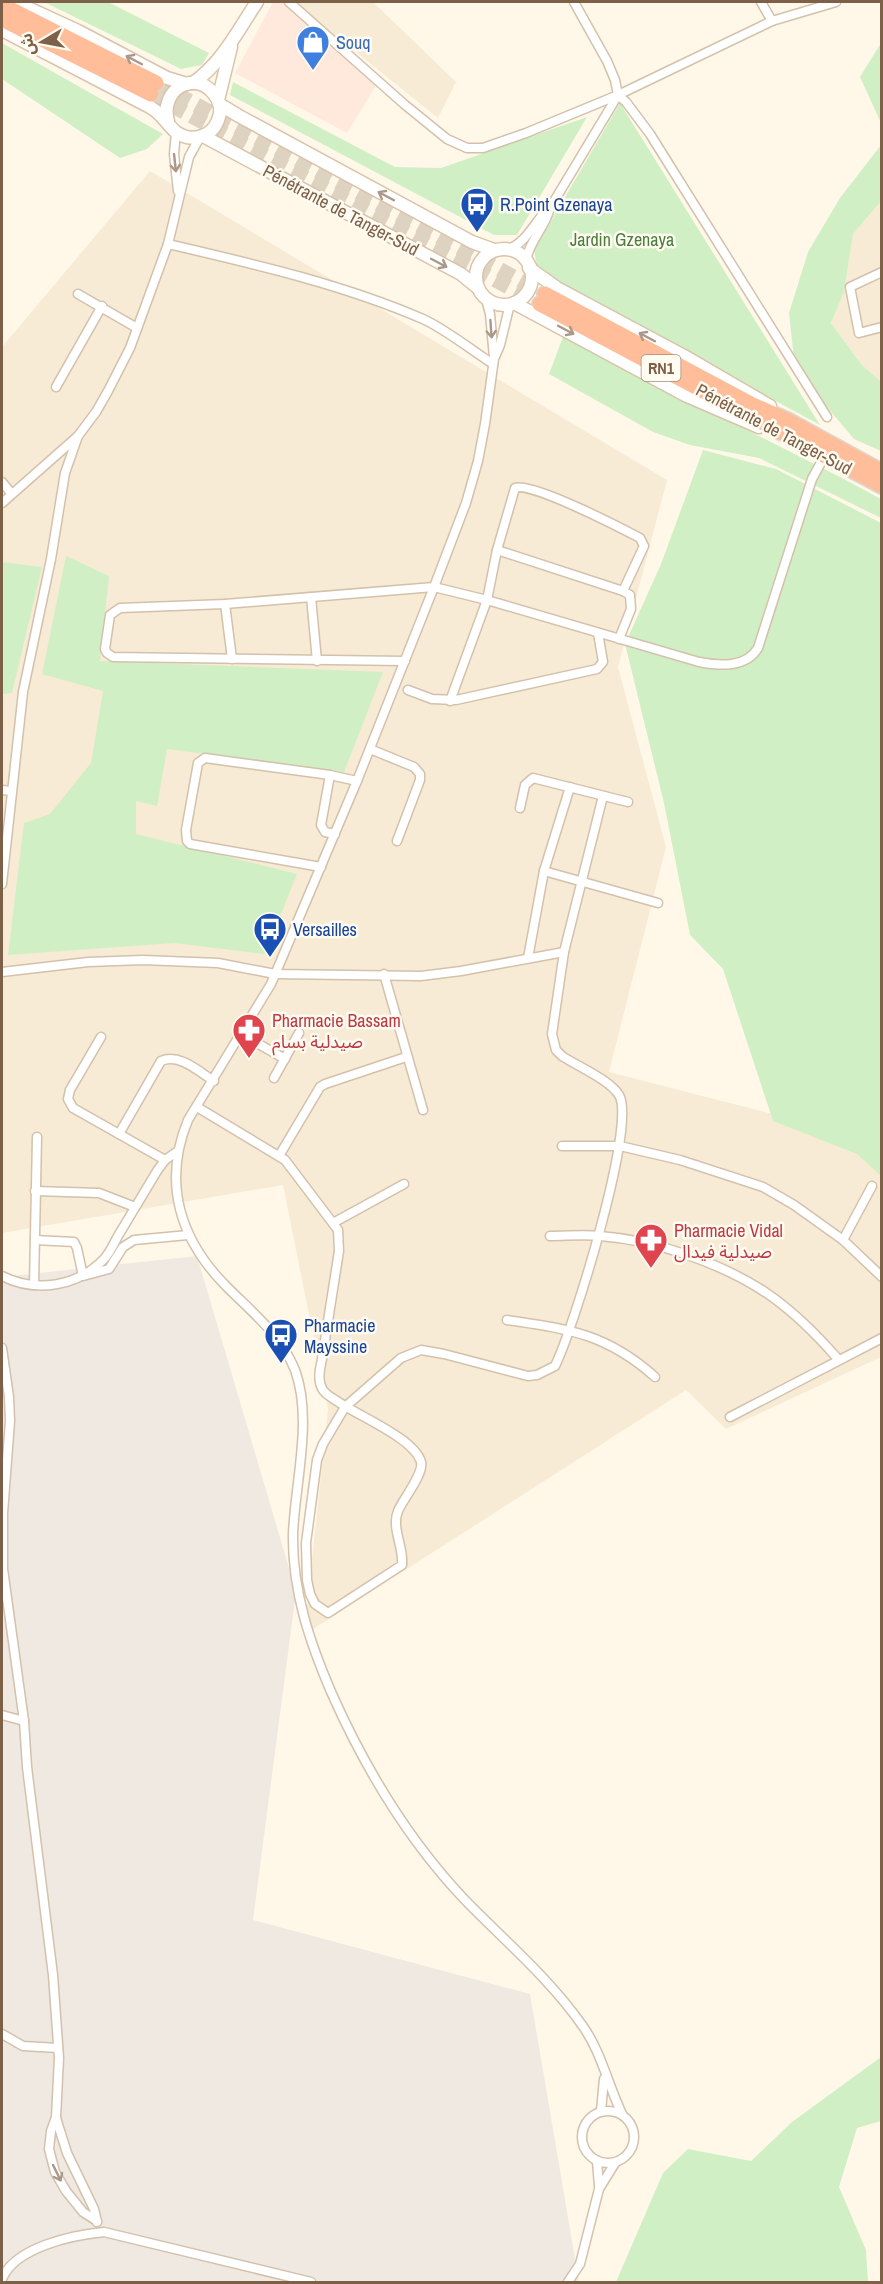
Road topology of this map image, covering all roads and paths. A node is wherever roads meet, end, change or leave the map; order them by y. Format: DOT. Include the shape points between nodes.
graph roads {
  1 [pos="15,2"];
  2 [pos="257,2"];
  3 [pos="289,2"];
  4 [pos="574,2"];
  5 [pos="762,2"];
  6 [pos="836,2"];
  7 [pos="2,5"];
  8 [pos="2,19"];
  9 [pos="772,21"];
  10 [pos="2,30"];
  11 [pos="231,43"];
  12 [pos="190,83"];
  13 [pos="618,95"];
  14 [pos="218,102"];
  15 [pos="168,121"];
  16 [pos="176,132"];
  17 [pos="201,136"];
  18 [pos="178,195"];
  19 [pos="550,208"];
  20 [pos="168,244"];
  21 [pos="509,249"];
  22 [pos="494,250"];
  23 [pos="528,264"];
  24 [pos="882,272"];
  25 [pos="477,287"];
  26 [pos="78,294"];
  27 [pos="486,299"];
  28 [pos="542,299"];
  29 [pos="512,304"];
  30 [pos="102,306"];
  31 [pos="882,327"];
  32 [pos="137,328"];
  33 [pos="493,362"];
  34 [pos="56,387"];
  35 [pos="827,417"];
  36 [pos="784,427"];
  37 [pos="78,436"];
  38 [pos="824,457"];
  39 [pos="882,472"];
  40 [pos="2,482"];
  41 [pos="882,486"];
  42 [pos="11,493"];
  43 [pos="2,502"];
  44 [pos="497,550"];
  45 [pos="434,587"];
  46 [pos="623,591"];
  47 [pos="311,597"];
  48 [pos="487,600"];
  49 [pos="225,604"];
  50 [pos="598,633"];
  51 [pos="619,639"];
  52 [pos="231,659"];
  53 [pos="317,661"];
  54 [pos="405,661"];
  55 [pos="408,690"];
  56 [pos="450,700"];
  57 [pos="370,749"];
  58 [pos="330,775"];
  59 [pos="357,781"];
  60 [pos="570,787"];
  61 [pos="6,794"];
  62 [pos="603,796"];
  63 [pos="628,802"];
  64 [pos="520,808"];
  65 [pos="335,834"];
  66 [pos="397,841"];
  67 [pos="321,867"];
  68 [pos="543,871"];
  69 [pos="582,881"];
  70 [pos="2,882"];
  71 [pos="658,903"];
  72 [pos="564,952"];
  73 [pos="528,958"];
  74 [pos="2,972"];
  75 [pos="275,974"];
  76 [pos="384,975"];
  77 [pos="241,1034"];
  78 [pos="299,1034"];
  79 [pos="101,1037"];
  80 [pos="406,1057"];
  81 [pos="285,1059"];
  82 [pos="274,1078"];
  83 [pos="214,1081"];
  84 [pos="197,1107"];
  85 [pos="423,1110"];
  86 [pos="119,1134"];
  87 [pos="37,1137"];
  88 [pos="562,1146"];
  89 [pos="620,1146"];
  90 [pos="178,1151"];
  91 [pos="279,1156"];
  92 [pos="165,1160"];
  93 [pos="404,1184"];
  94 [pos="872,1186"];
  95 [pos="35,1191"];
  96 [pos="135,1207"];
  97 [pos="333,1223"];
  98 [pos="188,1235"];
  99 [pos="598,1235"];
  100 [pos="550,1236"];
  101 [pos="843,1239"];
  102 [pos="35,1240"];
  103 [pos="2,1276"];
  104 [pos="83,1276"];
  105 [pos="882,1277"];
  106 [pos="34,1285"];
  107 [pos="507,1320"];
  108 [pos="570,1329"];
  109 [pos="882,1338"];
  110 [pos="2,1348"];
  111 [pos="838,1359"];
  112 [pos="656,1377"];
  113 [pos="345,1407"];
  114 [pos="730,1417"];
  115 [pos="2,1715"];
  116 [pos="24,1721"];
  117 [pos="2,2034"];
  118 [pos="58,2048"];
  119 [pos="604,2072"];
  120 [pos="601,2111"];
  121 [pos="622,2114"];
  122 [pos="56,2117"];
  123 [pos="597,2161"];
  124 [pos="615,2163"];
  125 [pos="599,2189"];
  126 [pos="97,2222"];
  127 [pos="104,2232"];
  128 [pos="2,2279"];
  129 [pos="311,2283"];
  130 [pos="568,2283"];
  12 -- 1 [label="street, one-way" via="167,78"];
  2 -- 11 [label="street"];
  3 -- 13 [label="street" via="404,104 447,139 467,148 505,141"];
  4 -- 13 [label="street" via="607,61"];
  5 -- 9 [label="street"];
  6 -- 9 [label="street"];
  7 -- 8 [label="highway" via="153,89"];
  9 -- 13 [label="street"];
  10 -- 15 [label="street" via="150,107"];
  11 -- 12 [label="street" via="210,69"];
  11 -- 14 [label="street"];
  12 -- 14 [label="street" via="208,88"];
  12 -- 15 [label="street" via="177,88 167,101"];
  13 -- 19 [label="street"];
  13 -- 35 [label="street" via="650,134"];
  14 -- 17 [label="street" via="218,122"];
  22 -- 14 [label="street, Pénétrante de Tanger-Sud, one-way" via="472,242"];
  15 -- 16 [label="street"];
  16 -- 17 [label="street" via="187,137"];
  16 -- 18 [label="street, one-way"];
  17 -- 18 [label="street" via="189,157"];
  17 -- 25 [label="street, Pénétrante de Tanger-Sud, one-way" via="455,271"];
  18 -- 20 [label="street"];
  19 -- 21 [label="street" via="522,241"];
  19 -- 23 [label="street" via="530,246"];
  20 -- 32 [label="street"];
  20 -- 33 [label="street" via="350,292 426,320"];
  21 -- 22 [label="street"];
  21 -- 23 [label="street"];
  22 -- 25 [label="street" via="477,269"];
  23 -- 29 [label="street" via="530,287"];
  36 -- 23 [label="street, one-way" via="775,409 557,288"];
  24 -- 31 [label="street" via="850,287 858,333"];
  25 -- 27 [label="street"];
  26 -- 30 [label="street"];
  27 -- 29 [label="street"];
  27 -- 33 [label="street, one-way"];
  28 -- 36 [label="highway, Pénétrante de Tanger-Sud / RN1" via="753,405"];
  29 -- 33 [label="street"];
  29 -- 36 [label="street, one-way" via="694,399 742,420"];
  30 -- 32 [label="street"];
  30 -- 34 [label="street"];
  32 -- 37 [label="street" via="108,391"];
  33 -- 45 [label="street" via="478,461"];
  36 -- 38 [label="highway, Pénétrante de Tanger-Sud / RN1"];
  36 -- 39 [label="highway, Pénétrante de Tanger-Sud / RN1"];
  37 -- 42 [label="street"];
  37 -- 61 [label="street" via="65,473"];
  38 -- 41 [label="highway, Pénétrante de Tanger-Sud / RN1"];
  38 -- 51 [label="street" via="812,479 760,642 751,657 736,664 708,664"];
  40 -- 42 [label="street"];
  42 -- 43 [label="street"];
  44 -- 46 [label="street"];
  44 -- 46 [label="street" via="515,488 523,486 643,541"];
  44 -- 48 [label="street"];
  45 -- 47 [label="street"];
  45 -- 48 [label="street"];
  45 -- 54 [label="street"];
  46 -- 51 [label="street" via="632,602"];
  47 -- 49 [label="street"];
  47 -- 53 [label="street"];
  48 -- 50 [label="street"];
  48 -- 56 [label="street"];
  49 -- 52 [label="street"];
  49 -- 52 [label="street" via="120,608 110,615 105,649 113,657"];
  50 -- 51 [label="street"];
  50 -- 56 [label="street" via="603,662 597,669"];
  52 -- 53 [label="street"];
  53 -- 54 [label="street"];
  54 -- 57 [label="street"];
  55 -- 56 [label="street" via="432,699"];
  57 -- 59 [label="street"];
  57 -- 66 [label="street" via="414,767 420,774"];
  58 -- 59 [label="street"];
  58 -- 65 [label="street" via="321,825 325,832"];
  58 -- 67 [label="street" via="206,758 198,763 186,830 187,841 195,846"];
  59 -- 65 [label="street"];
  60 -- 62 [label="street"];
  60 -- 64 [label="street" via="533,778 525,785"];
  60 -- 68 [label="street"];
  61 -- 70 [label="street"];
  62 -- 63 [label="street"];
  62 -- 69 [label="street"];
  65 -- 67 [label="street"];
  67 -- 75 [label="street"];
  68 -- 69 [label="street"];
  68 -- 73 [label="street"];
  69 -- 71 [label="street"];
  69 -- 72 [label="street"];
  72 -- 73 [label="street"];
  72 -- 89 [label="street" via="552,1034 556,1050 619,1094"];
  73 -- 76 [label="street" via="421,976"];
  74 -- 75 [label="street" via="143,960 218,963"];
  75 -- 76 [label="street"];
  75 -- 77 [label="street"];
  76 -- 80 [label="street"];
  77 -- 81 [label="street"];
  77 -- 83 [label="street"];
  78 -- 81 [label="street"];
  79 -- 86 [label="street" via="69,1090 68,1099 73,1108"];
  80 -- 85 [label="street"];
  80 -- 91 [label="street" via="325,1084"];
  81 -- 82 [label="street"];
  83 -- 84 [label="street"];
  83 -- 86 [label="street" via="177,1058 161,1061"];
  84 -- 90 [label="street" via="188,1120"];
  84 -- 91 [label="street"];
  86 -- 92 [label="street"];
  87 -- 95 [label="street"];
  88 -- 89 [label="street"];
  89 -- 99 [label="street"];
  89 -- 101 [label="street" via="680,1160 762,1188"];
  90 -- 92 [label="street"];
  90 -- 98 [label="street" via="178,1200"];
  91 -- 97 [label="street" via="296,1172"];
  92 -- 96 [label="street"];
  93 -- 97 [label="street"];
  94 -- 101 [label="street"];
  95 -- 96 [label="street" via="99,1193"];
  95 -- 102 [label="street"];
  96 -- 104 [label="street" via="105,1258"];
  97 -- 113 [label="street" via="338,1230 339,1246 320,1377 323,1391"];
  98 -- 104 [label="street" via="134,1240 123,1247 109,1269"];
  98 -- 119 [label="street" via="211,1269 282,1343 296,1373 303,1430 293,1532 297,1592 318,1660 349,1728 372,1773 415,1839 465,1900 565,2003 584,2028"];
  99 -- 100 [label="street"];
  99 -- 108 [label="street"];
  99 -- 111 [label="street" via="679,1252 748,1283 800,1320"];
  101 -- 105 [label="street"];
  102 -- 104 [label="street" via="74,1242"];
  102 -- 106 [label="street"];
  103 -- 106 [label="street"];
  104 -- 106 [label="street" via="69,1282"];
  107 -- 108 [label="street"];
  108 -- 112 [label="street" via="612,1346 640,1362"];
  108 -- 113 [label="street" via="555,1366 537,1375 421,1350 400,1358"];
  109 -- 111 [label="street"];
  110 -- 116 [label="street" via="10,1421 3,1569"];
  111 -- 114 [label="street"];
  113 -- 113 [label="street" via="407,1444 417,1454 422,1468 396,1516 402,1565 328,1613 315,1604 310,1594 306,1543 316,1460"];
  115 -- 116 [label="street"];
  116 -- 118 [label="street"];
  117 -- 118 [label="street" via="23,2046"];
  118 -- 122 [label="street"];
  119 -- 120 [label="street"];
  119 -- 121 [label="street"];
  120 -- 121 [label="street"];
  120 -- 123 [label="street" via="589,2118 582,2132 585,2149"];
  121 -- 124 [label="street" via="633,2127 634,2144"];
  122 -- 126 [label="street"];
  122 -- 126 [label="street, one-way" via="49,2139 51,2162 73,2202"];
  123 -- 124 [label="street"];
  123 -- 125 [label="street"];
  124 -- 125 [label="street"];
  125 -- 130 [label="street" via="580,2264"];
  126 -- 127 [label="street"];
  127 -- 128 [label="street" via="46,2244 14,2262"];
  127 -- 129 [label="street"];
}
